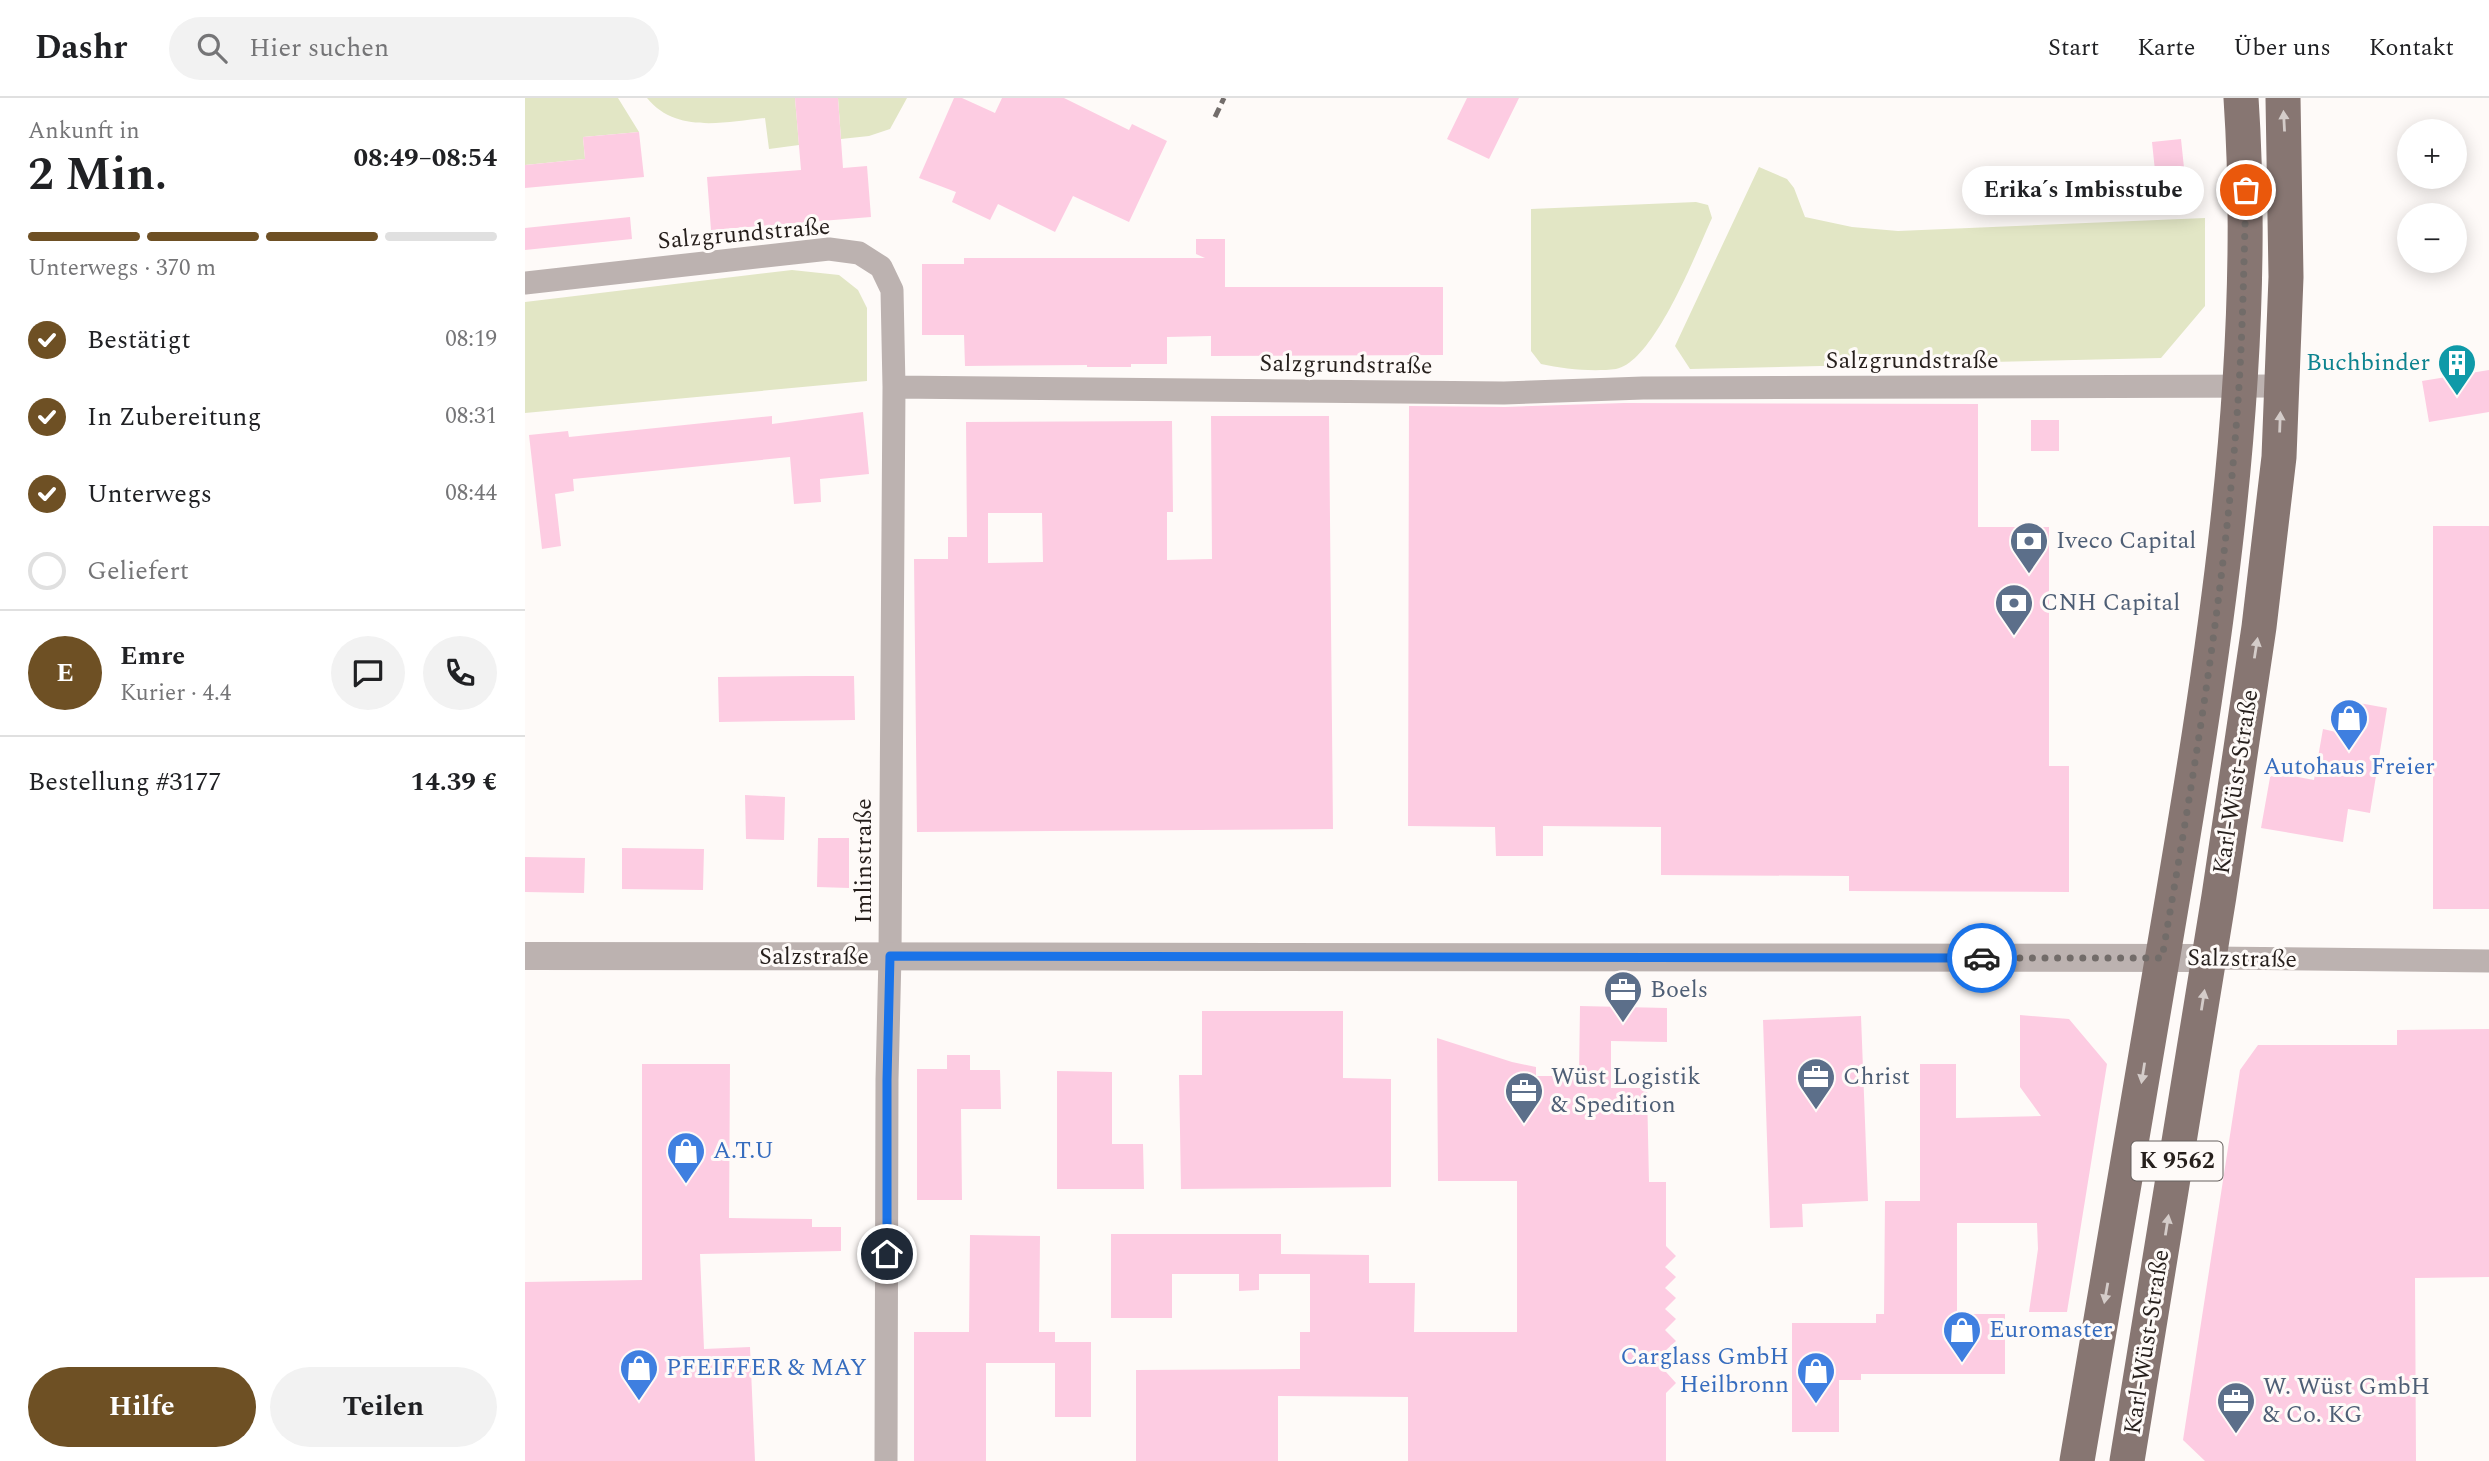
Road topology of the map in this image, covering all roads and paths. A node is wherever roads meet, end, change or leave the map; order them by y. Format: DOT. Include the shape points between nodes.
graph roads {
  1 [pos="2241,98"];
  2 [pos="2283,98"];
  3 [pos="525,283"];
  4 [pos="2239,386"];
  5 [pos="2282,386"];
  6 [pos="894,387"];
  7 [pos="525,956"];
  8 [pos="890,956"];
  9 [pos="2162,958"];
  10 [pos="2210,958"];
  11 [pos="2489,961"];
  12 [pos="886,1461"];
  13 [pos="2077,1461"];
  14 [pos="2127,1461"];
  1 -- 4 [label="main road, Karl-Wüst-Straße / K 9562" via="2246,190"];
  5 -- 2 [label="main road, Karl-Wüst-Straße / K 9562, one-way" via="2286,277"];
  3 -- 6 [label="street, Salzgrundstraße" via="829,249 859,253 881,267 892,290"];
  4 -- 5 [label="street, Salzgrundstraße"];
  4 -- 6 [label="street, Salzgrundstraße" via="1643,388 1504,393"];
  4 -- 9 [label="main road, Karl-Wüst-Straße / K 9562" via="2214,634"];
  10 -- 5 [label="main road, Karl-Wüst-Straße / K 9562, one-way" via="2259,627 2279,457"];
  6 -- 8 [label="street, Imlinstraße"];
  7 -- 8 [label="street, Salzstraße"];
  8 -- 9 [label="street, Salzstraße"];
  8 -- 12 [label="street, Imlinstraße"];
  9 -- 10 [label="street, Salzstraße"];
  9 -- 13 [label="main road, Karl-Wüst-Straße / K 9562, one-way"];
  10 -- 11 [label="street, Salzstraße"];
  14 -- 10 [label="main road, Karl-Wüst-Straße / K 9562, one-way"];
}
